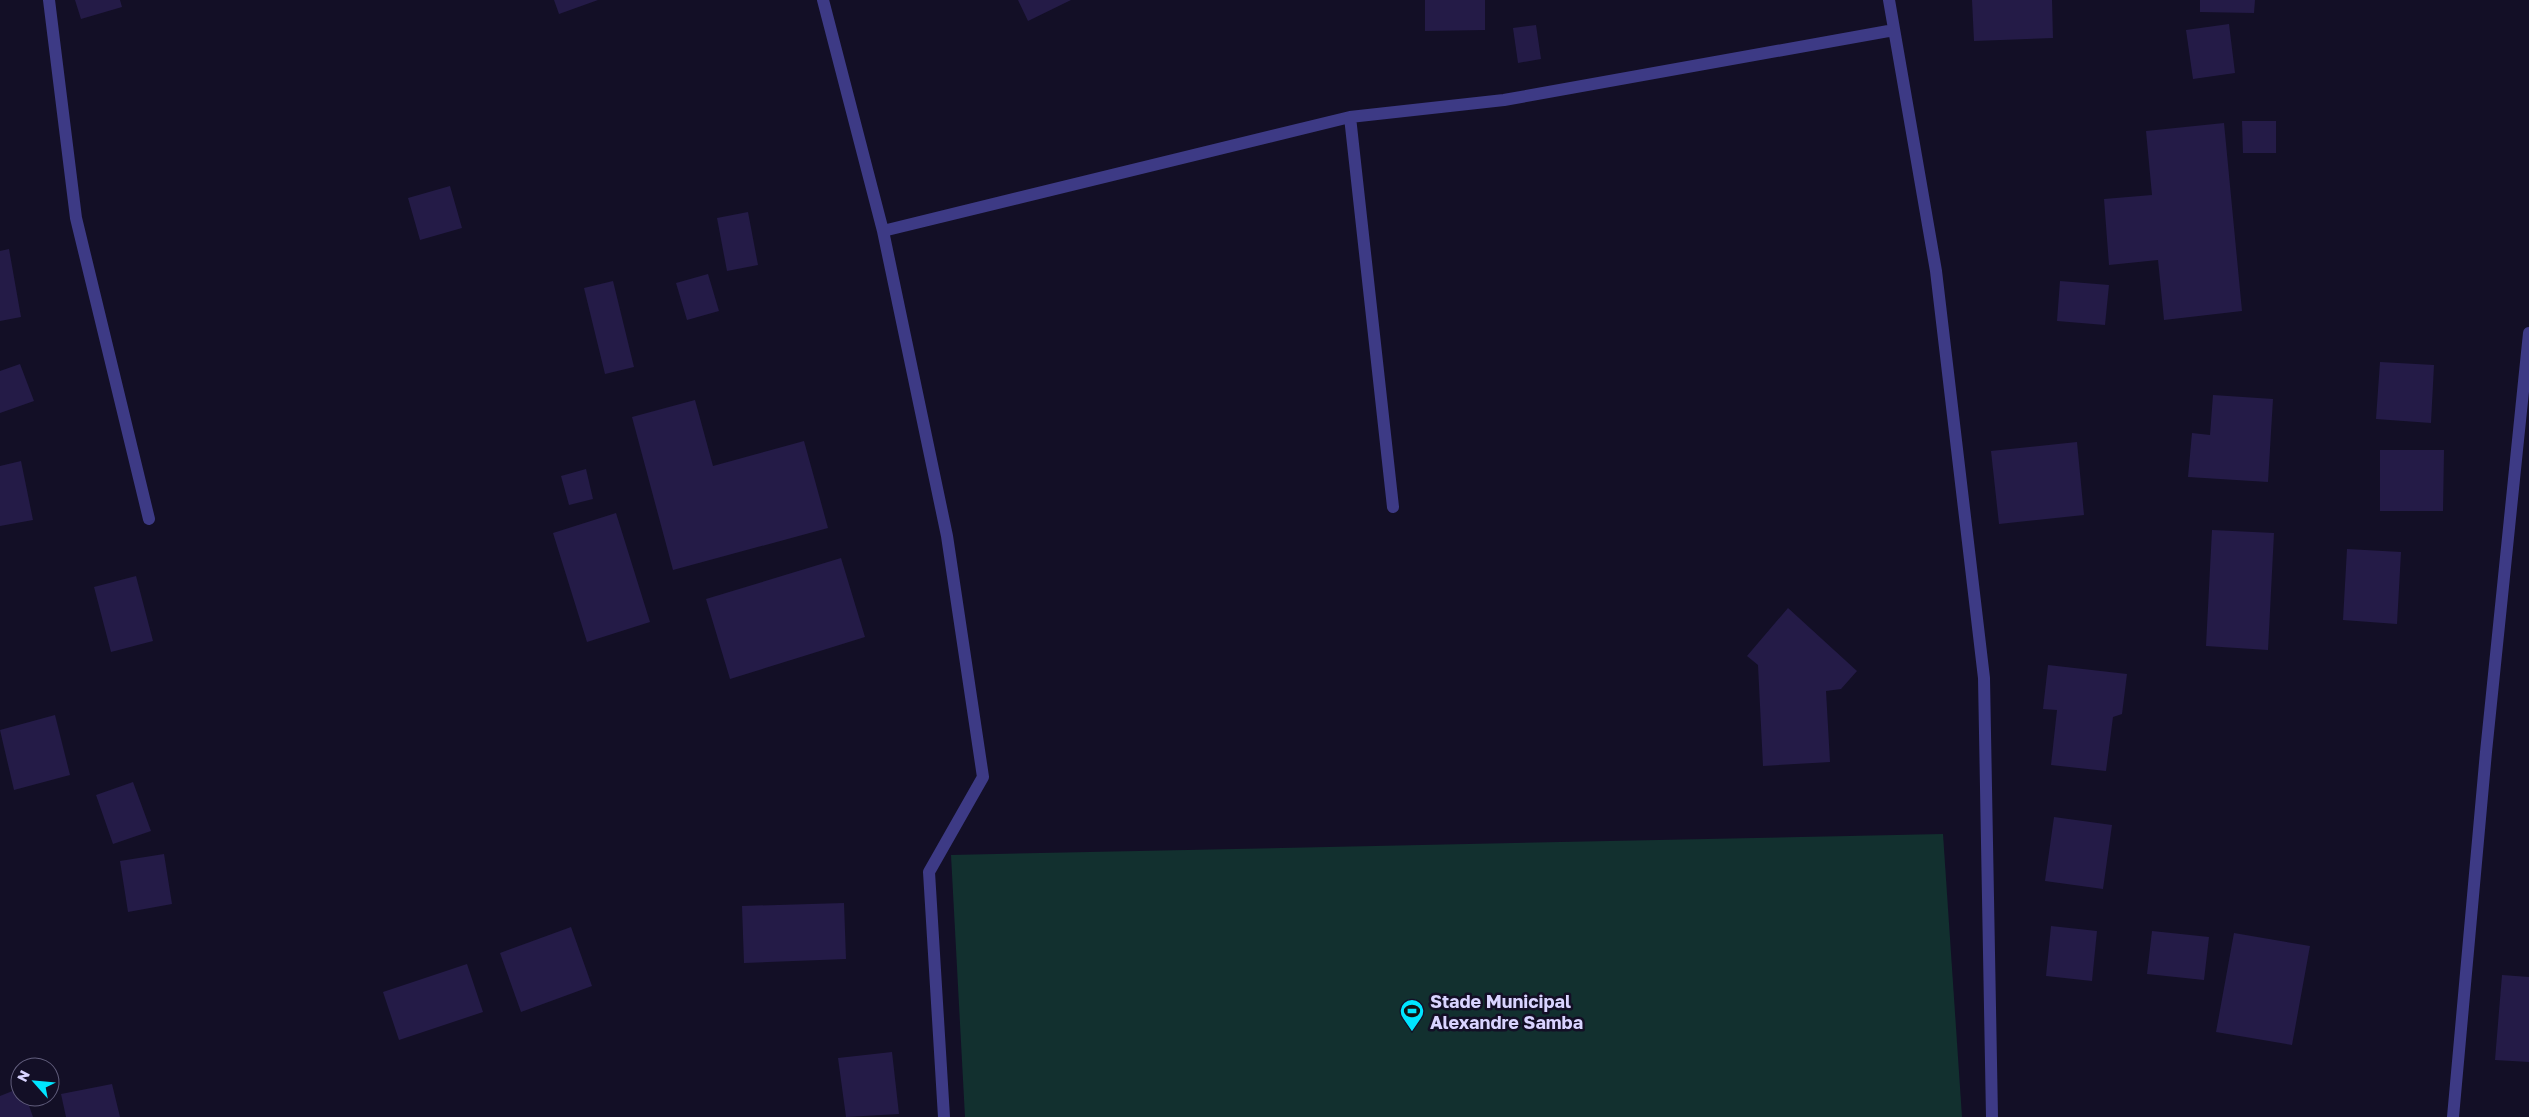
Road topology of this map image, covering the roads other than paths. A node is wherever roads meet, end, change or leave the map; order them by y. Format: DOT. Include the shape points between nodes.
graph roads {
  1 [pos="48,0"];
  2 [pos="823,0"];
  3 [pos="1889,0"];
  4 [pos="1894,30"];
  5 [pos="1350,117"];
  6 [pos="884,231"];
  7 [pos="2529,333"];
  8 [pos="1392,508"];
  9 [pos="148,519"];
  10 [pos="944,1117"];
  11 [pos="1992,1117"];
  12 [pos="2453,1117"];
  1 -- 9 [label="street" via="76,218"];
  2 -- 6 [label="street"];
  3 -- 4 [label="street"];
  4 -- 5 [label="street" via="1504,100"];
  4 -- 11 [label="street" via="1936,271 1984,678"];
  5 -- 6 [label="street"];
  5 -- 8 [label="street"];
  6 -- 10 [label="street" via="947,536 983,777 929,872"];
  7 -- 12 [label="street"];
}
